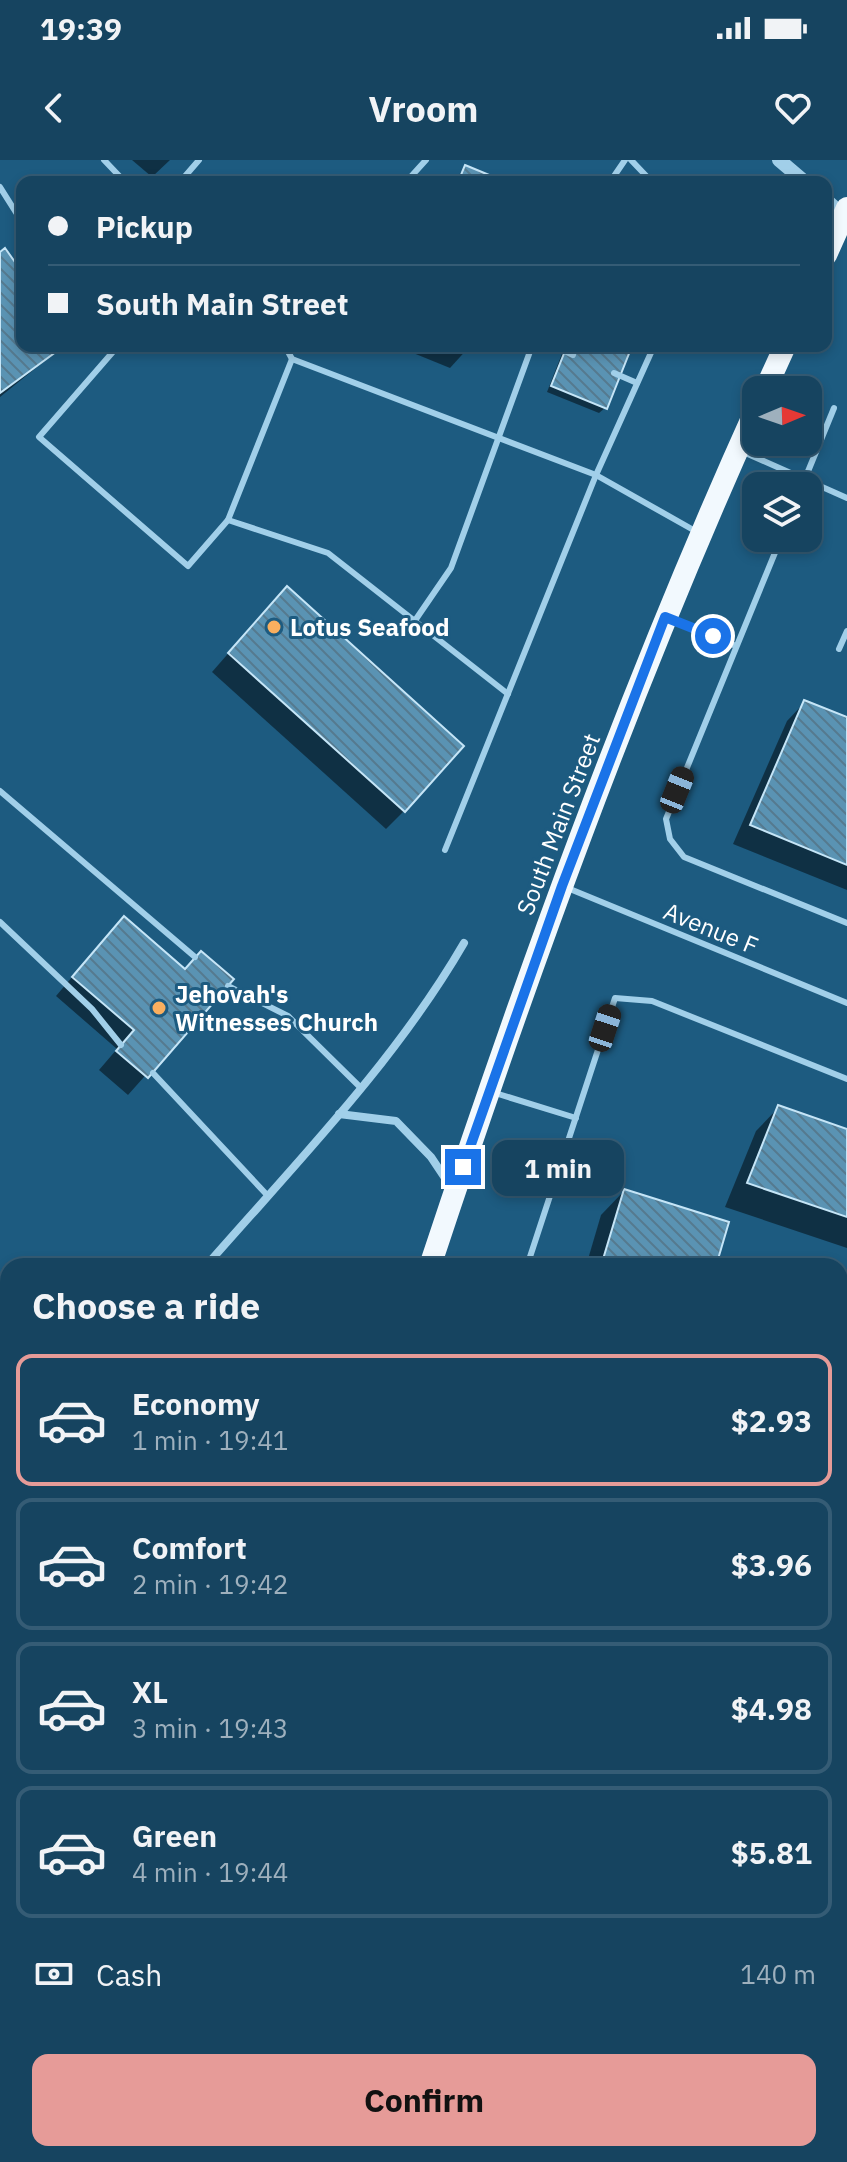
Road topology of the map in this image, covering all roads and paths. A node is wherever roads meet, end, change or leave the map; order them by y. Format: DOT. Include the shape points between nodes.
graph roads {
  1 [pos="104,160"];
  2 [pos="199,160"];
  3 [pos="426,160"];
  4 [pos="631,160"];
  5 [pos="779,160"];
  6 [pos="119,176"];
  7 [pos="185,176"];
  8 [pos="411,176"];
  9 [pos="646,176"];
  10 [pos="798,176"];
  11 [pos="0,187"];
  12 [pos="16,212"];
  13 [pos="846,214"];
  14 [pos="832,243"];
  15 [pos="113,352"];
  16 [pos="288,352"];
  17 [pos="530,352"];
  18 [pos="567,352"];
  19 [pos="651,352"];
  20 [pos="782,352"];
  21 [pos="573,355"];
  22 [pos="292,359"];
  23 [pos="614,373"];
  24 [pos="771,376"];
  25 [pos="637,383"];
  26 [pos="834,408"];
  27 [pos="498,435"];
  28 [pos="742,441"];
  29 [pos="738,450"];
  30 [pos="783,472"];
  31 [pos="808,472"];
  32 [pos="596,475"];
  33 [pos="822,489"];
  34 [pos="847,498"];
  35 [pos="228,520"];
  36 [pos="701,535"];
  37 [pos="775,552"];
  38 [pos="665,617"];
  39 [pos="414,622"];
  40 [pos="847,631"];
  41 [pos="736,646"];
  42 [pos="839,649"];
  43 [pos="508,694"];
  44 [pos="0,791"];
  45 [pos="445,850"];
  46 [pos="562,886"];
  47 [pos="0,922"];
  48 [pos="847,923"];
  49 [pos="464,943"];
  50 [pos="195,957"];
  51 [pos="228,986"];
  52 [pos="847,1003"];
  53 [pos="121,1045"];
  54 [pos="153,1073"];
  55 [pos="847,1079"];
  56 [pos="360,1087"];
  57 [pos="490,1092"];
  58 [pos="339,1114"];
  59 [pos="576,1118"];
  60 [pos="455,1193"];
  61 [pos="268,1196"];
  62 [pos="213,1258"];
  63 [pos="433,1258"];
  64 [pos="530,1258"];
  1 -- 6 [label="lane"];
  2 -- 7 [label="lane"];
  3 -- 8 [label="lane"];
  4 -- 9 [label="lane"];
  5 -- 10 [label="street"];
  11 -- 12 [label="lane"];
  13 -- 14 [label="highway"];
  15 -- 35 [label="lane" via="39,437 188,566"];
  16 -- 22 [label="lane"];
  17 -- 27 [label="lane"];
  18 -- 21 [label="lane"];
  19 -- 25 [label="lane"];
  20 -- 24 [label="highway"];
  22 -- 27 [label="lane"];
  22 -- 35 [label="lane"];
  23 -- 25 [label="lane"];
  25 -- 32 [label="lane"];
  26 -- 31 [label="lane"];
  27 -- 32 [label="lane"];
  27 -- 39 [label="lane" via="451,568"];
  28 -- 29 [label="highway, South Main Street"];
  29 -- 30 [label="lane"];
  29 -- 36 [label="highway, South Main Street"];
  32 -- 36 [label="lane"];
  32 -- 43 [label="lane"];
  33 -- 34 [label="lane"];
  35 -- 39 [label="lane" via="328,553"];
  36 -- 38 [label="highway, South Main Street"];
  37 -- 41 [label="lane"];
  38 -- 41 [label="lane"];
  38 -- 46 [label="highway, South Main Street"];
  39 -- 43 [label="lane"];
  40 -- 42 [label="lane"];
  41 -- 48 [label="lane" via="666,819 670,839 684,857"];
  43 -- 45 [label="lane"];
  44 -- 50 [label="lane"];
  46 -- 52 [label="lane, Avenue F"];
  46 -- 57 [label="highway, South Main Street"];
  47 -- 53 [label="lane" via="92,1009"];
  49 -- 56 [label="street" via="433,997"];
  51 -- 56 [label="lane" via="288,1016"];
  54 -- 61 [label="lane"];
  55 -- 59 [label="lane" via="652,1001 615,998"];
  56 -- 58 [label="street"];
  57 -- 59 [label="lane"];
  57 -- 60 [label="highway, South Main Street"];
  58 -- 60 [label="street" via="396,1121 431,1157"];
  58 -- 61 [label="street"];
  59 -- 64 [label="lane"];
  60 -- 63 [label="highway, South Main Street"];
  61 -- 62 [label="street"];
}
